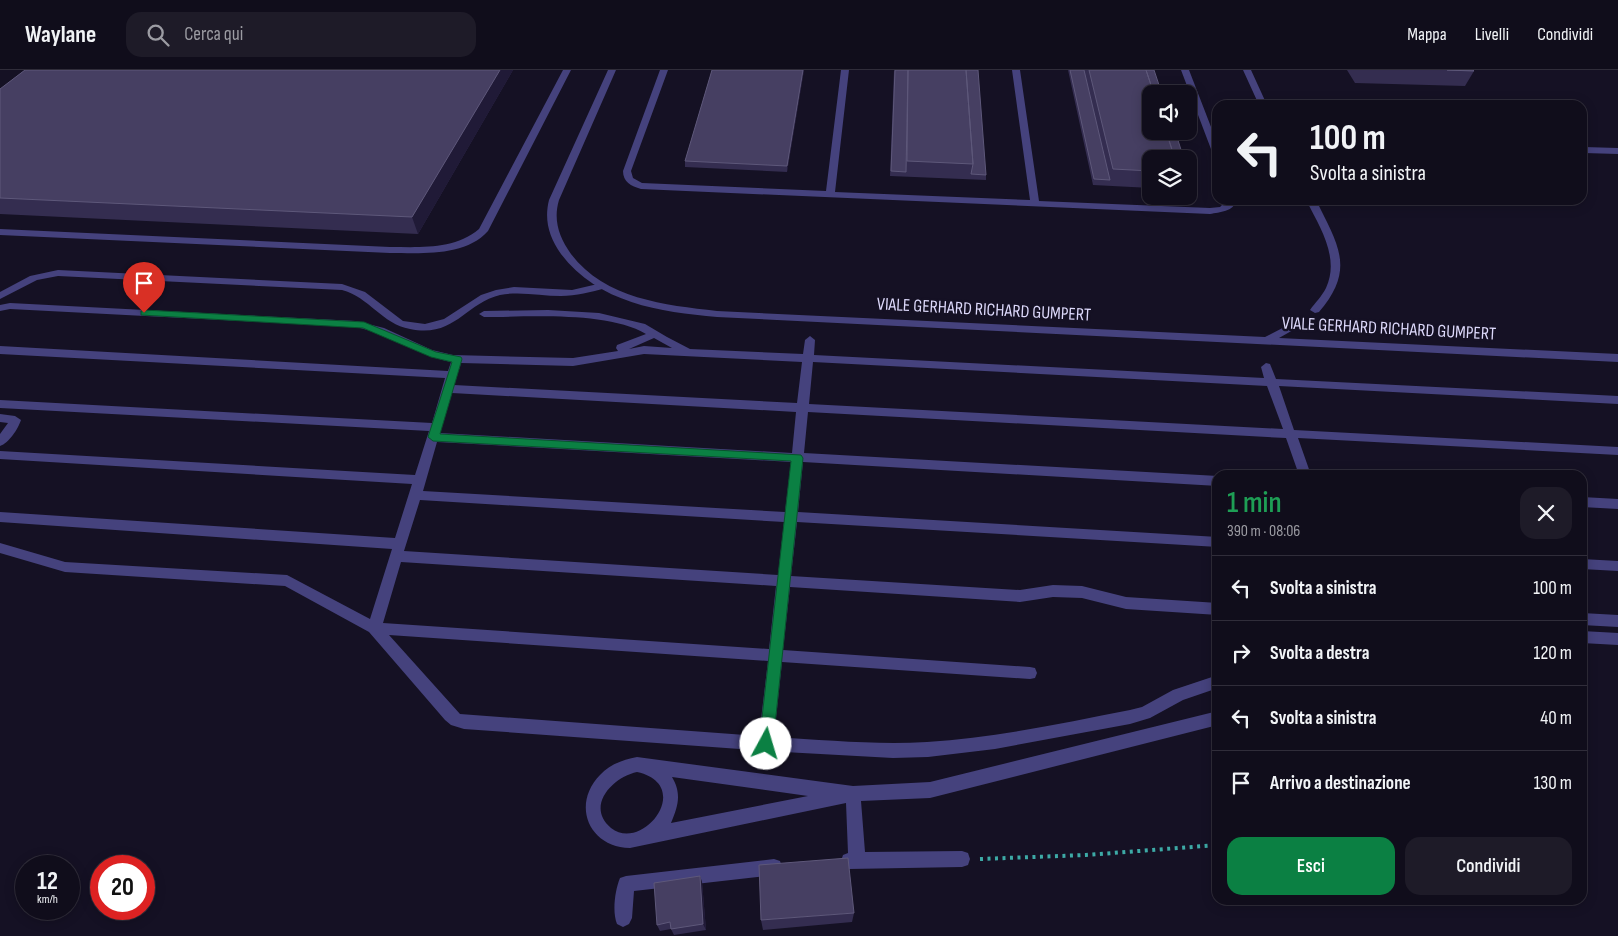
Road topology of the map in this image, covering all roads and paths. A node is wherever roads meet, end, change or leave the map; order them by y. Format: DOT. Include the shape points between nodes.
graph roads {
  1 [pos="567,70"];
  2 [pos="612,70"];
  3 [pos="664,70"];
  4 [pos="845,70"];
  5 [pos="1016,70"];
  6 [pos="1185,70"];
  7 [pos="1246,70"];
  8 [pos="1261,100"];
  9 [pos="1212,141"];
  10 [pos="1587,150"];
  11 [pos="1618,151"];
  12 [pos="830,195"];
  13 [pos="1035,204"];
  14 [pos="1229,205"];
  15 [pos="1314,205"];
  16 [pos="0,232"];
  17 [pos="602,286"];
  18 [pos="0,296"];
  19 [pos="0,308"];
  20 [pos="1315,310"];
  21 [pos="484,314"];
  22 [pos="1298,323"];
  23 [pos="655,334"];
  24 [pos="810,340"];
  25 [pos="1267,340"];
  26 [pos="0,350"];
  27 [pos="704,353"];
  28 [pos="808,358"];
  29 [pos="1618,358"];
  30 [pos="458,359"];
  31 [pos="588,360"];
  32 [pos="1266,367"];
  33 [pos="453,375"];
  34 [pos="1271,382"];
  35 [pos="448,389"];
  36 [pos="1618,400"];
  37 [pos="0,404"];
  38 [pos="803,407"];
  39 [pos="0,418"];
  40 [pos="435,432"];
  41 [pos="1290,433"];
  42 [pos="0,442"];
  43 [pos="1618,450"];
  44 [pos="0,455"];
  45 [pos="797,458"];
  46 [pos="1302,470"];
  47 [pos="420,480"];
  48 [pos="1212,481"];
  49 [pos="415,495"];
  50 [pos="1587,502"];
  51 [pos="1618,504"];
  52 [pos="0,517"];
  53 [pos="791,517"];
  54 [pos="1212,542"];
  55 [pos="0,548"];
  56 [pos="398,550"];
  57 [pos="1587,564"];
  58 [pos="1618,566"];
  59 [pos="784,581"];
  60 [pos="1212,609"];
  61 [pos="1587,619"];
  62 [pos="1618,621"];
  63 [pos="374,628"];
  64 [pos="1587,637"];
  65 [pos="1618,639"];
  66 [pos="776,656"];
  67 [pos="1030,673"];
  68 [pos="1212,683"];
  69 [pos="1212,720"];
  70 [pos="766,744"];
  71 [pos="647,766"];
  72 [pos="853,794"];
  73 [pos="649,836"];
  74 [pos="1212,845"];
  75 [pos="962,859"];
  76 [pos="857,860"];
  77 [pos="830,862"];
  78 [pos="794,865"];
  79 [pos="623,918"];
  1 -- 16 [label="street" via="485,227 480,235 464,243 443,248 390,250"];
  2 -- 17 [label="street, VIALE GERHARD RICHARD GUMPERT" via="554,200 550,218 553,232 569,258"];
  3 -- 12 [label="street" via="627,171 630,181 649,187"];
  4 -- 12 [label="street"];
  5 -- 13 [label="street"];
  6 -- 9 [label="street"];
  7 -- 8 [label="street"];
  10 -- 11 [label="street"];
  12 -- 13 [label="street"];
  13 -- 14 [label="street" via="1210,211"];
  15 -- 20 [label="street" via="1334,249 1336,264 1332,287"];
  17 -- 18 [label="street" via="569,293 498,293 484,298 450,322 423,328 393,321 363,294 342,288 58,274 34,278"];
  17 -- 25 [label="street, VIALE GERHARD RICHARD GUMPERT" via="645,303 707,313"];
  19 -- 30 [label="street" via="356,324 373,328 434,355"];
  21 -- 23 [label="street" via="600,316 644,327"];
  22 -- 25 [label="street"];
  23 -- 27 [label="street" via="679,347"];
  23 -- 31 [label="street"];
  24 -- 28 [label="street"];
  25 -- 29 [label="street, VIALE GERHARD RICHARD GUMPERT"];
  26 -- 33 [label="street"];
  27 -- 28 [label="street"];
  27 -- 31 [label="street" via="636,350"];
  28 -- 34 [label="street"];
  28 -- 38 [label="street"];
  30 -- 31 [label="street"];
  30 -- 33 [label="street"];
  32 -- 34 [label="street"];
  33 -- 35 [label="street"];
  34 -- 36 [label="street"];
  34 -- 41 [label="street"];
  35 -- 38 [label="street"];
  35 -- 40 [label="street"];
  37 -- 40 [label="street"];
  38 -- 41 [label="street"];
  38 -- 45 [label="street"];
  39 -- 42 [label="street" via="14,420"];
  40 -- 45 [label="street"];
  40 -- 47 [label="street"];
  41 -- 43 [label="street"];
  41 -- 46 [label="street"];
  44 -- 47 [label="street"];
  45 -- 48 [label="street"];
  45 -- 53 [label="street"];
  47 -- 49 [label="street"];
  49 -- 53 [label="street"];
  49 -- 56 [label="street"];
  50 -- 51 [label="street"];
  52 -- 56 [label="street"];
  53 -- 54 [label="street"];
  53 -- 59 [label="street"];
  55 -- 63 [label="street" via="65,567 287,581"];
  56 -- 59 [label="street"];
  56 -- 63 [label="street"];
  57 -- 58 [label="street"];
  59 -- 60 [label="street" via="1020,596 1053,591 1082,592 1126,603"];
  59 -- 66 [label="street"];
  61 -- 62 [label="street"];
  63 -- 66 [label="street"];
  63 -- 70 [label="street" via="456,720"];
  64 -- 65 [label="street"];
  66 -- 67 [label="street"];
  66 -- 70 [label="street"];
  68 -- 70 [label="street" via="1130,717 962,748 898,752"];
  69 -- 72 [label="street" via="930,790"];
  71 -- 72 [label="street"];
  71 -- 73 [label="street" via="666,780 672,803 668,816"];
  71 -- 73 [label="street" via="623,767 612,774 602,783 594,806 595,818 610,836 622,841 636,841"];
  72 -- 73 [label="street"];
  72 -- 76 [label="street"];
  74 -- 75 [label="path" via="1086,855"];
  75 -- 76 [label="street"];
  76 -- 77 [label="street"];
  78 -- 79 [label="street" via="626,884"];
}
